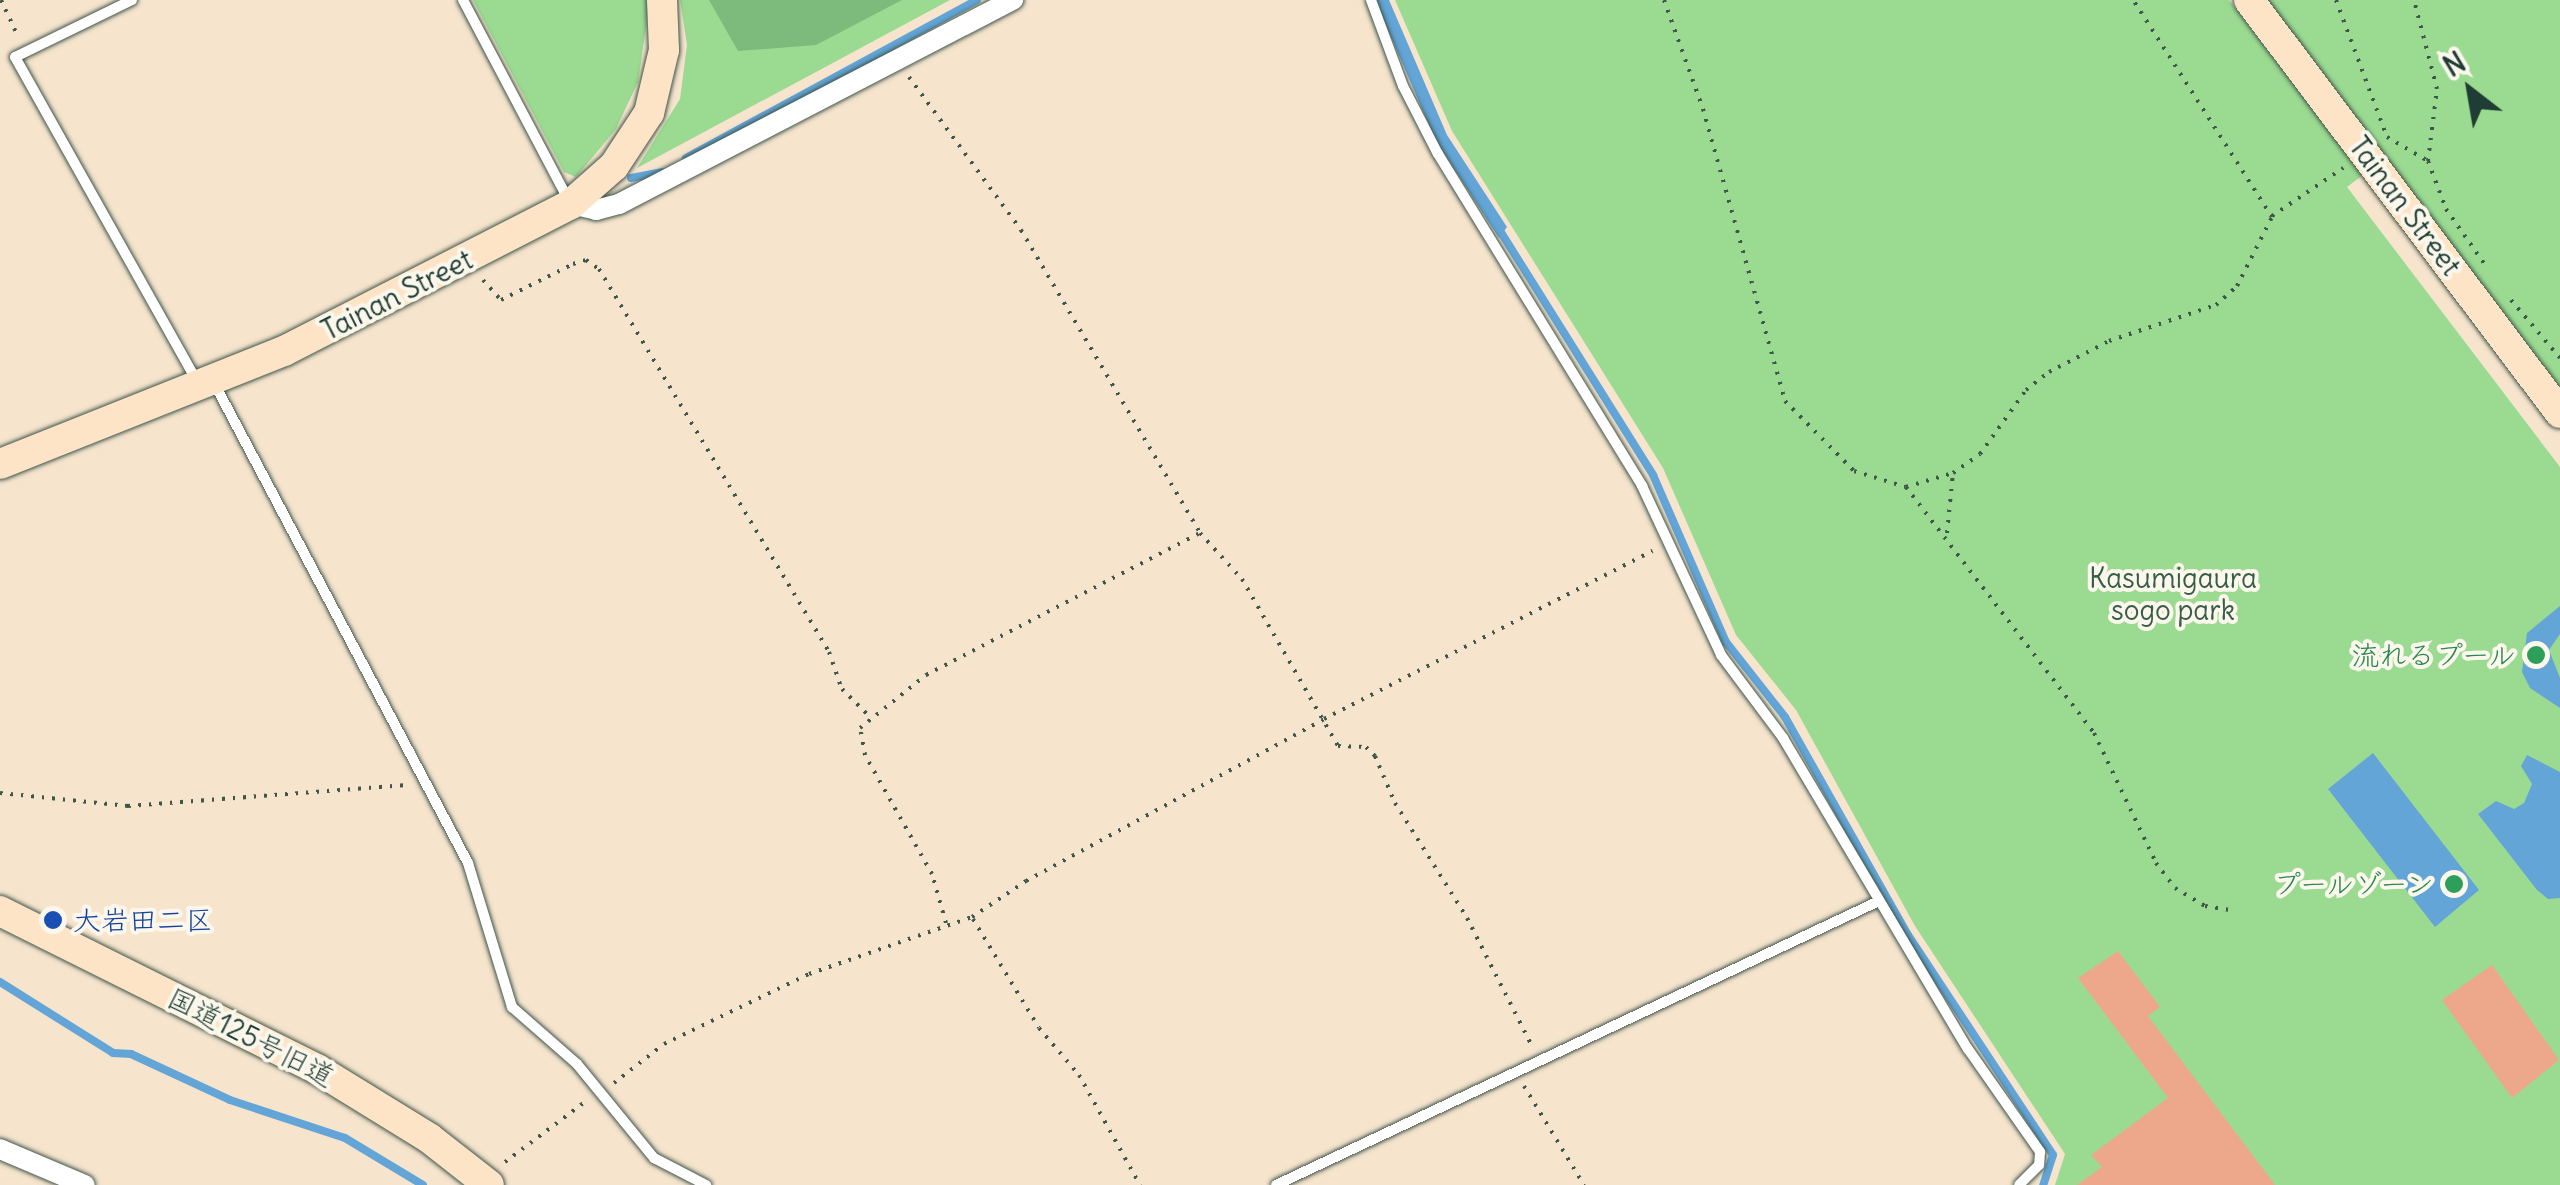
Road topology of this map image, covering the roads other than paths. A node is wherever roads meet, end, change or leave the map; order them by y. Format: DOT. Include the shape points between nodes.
graph roads {
  1 [pos="132,0"];
  2 [pos="463,0"];
  3 [pos="662,0"];
  4 [pos="1013,0"];
  5 [pos="1372,0"];
  6 [pos="2249,0"];
  7 [pos="571,204"];
  8 [pos="206,382"];
  9 [pos="2560,413"];
  10 [pos="0,464"];
  11 [pos="1879,901"];
  12 [pos="0,911"];
  13 [pos="0,1149"];
  14 [pos="488,1184"];
  15 [pos="84,1185"];
  16 [pos="706,1185"];
  17 [pos="1276,1185"];
  18 [pos="2020,1185"];
  1 -- 8 [label="lane" via="15,56"];
  2 -- 7 [label="lane"];
  3 -- 7 [label="street, Tainan Street" via="664,50 648,113 614,166"];
  4 -- 7 [label="street" via="619,204 596,210"];
  5 -- 11 [label="lane" via="1403,86 1438,154 1642,486 1721,656 1783,738"];
  6 -- 9 [label="street, Tainan Street"];
  7 -- 8 [label="street, Tainan Street" via="469,260"];
  8 -- 10 [label="street, Tainan Street"];
  8 -- 16 [label="lane" via="474,878 512,1007 577,1064 654,1158"];
  11 -- 17 [label="lane"];
  11 -- 18 [label="lane" via="2040,1152 2039,1166"];
  12 -- 14 [label="street, 国道125号旧道" via="317,1069"];
  13 -- 15 [label="street"];
}
